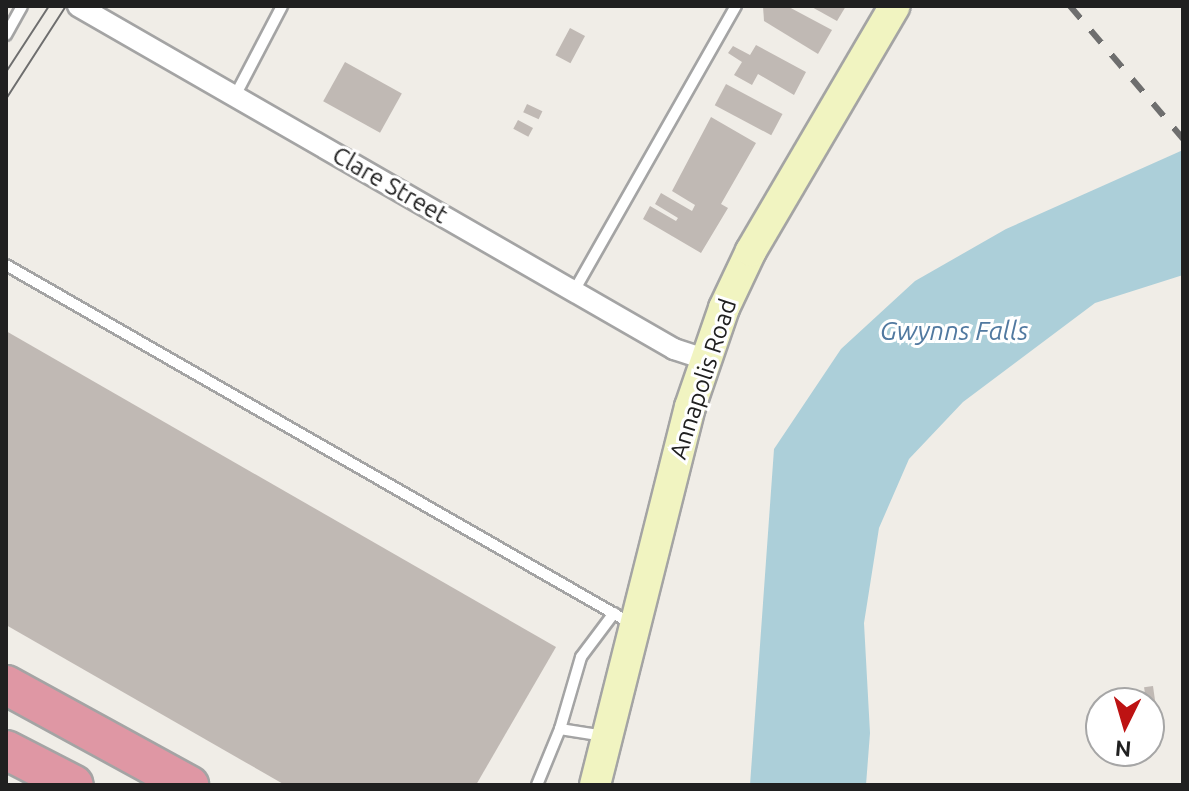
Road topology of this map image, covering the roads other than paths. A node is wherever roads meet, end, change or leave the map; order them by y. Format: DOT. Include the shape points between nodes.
graph roads {
  1 [pos="22,6"];
  2 [pos="78,6"];
  3 [pos="282,6"];
  4 [pos="736,6"];
  5 [pos="895,6"];
  6 [pos="6,35"];
  7 [pos="235,96"];
  8 [pos="6,265"];
  9 [pos="574,291"];
  10 [pos="705,359"];
  11 [pos="624,619"];
  12 [pos="6,685"];
  13 [pos="560,729"];
  14 [pos="606,736"];
  15 [pos="6,750"];
  16 [pos="74,785"];
  17 [pos="189,785"];
  18 [pos="537,785"];
  19 [pos="595,785"];
  1 -- 6 [label="lane"];
  2 -- 7 [label="street, Clare Street"];
  3 -- 7 [label="lane"];
  4 -- 9 [label="lane"];
  5 -- 10 [label="main road, Annapolis Road" via="751,251"];
  7 -- 9 [label="street, Clare Street"];
  8 -- 11 [label="lane"];
  9 -- 10 [label="street, Clare Street" via="674,349"];
  10 -- 11 [label="main road, Annapolis Road"];
  11 -- 13 [label="lane" via="581,657"];
  11 -- 14 [label="main road, Annapolis Road"];
  12 -- 17 [label="highway"];
  13 -- 14 [label="lane"];
  13 -- 18 [label="lane"];
  14 -- 19 [label="main road, Annapolis Road"];
  15 -- 16 [label="highway"];
}
